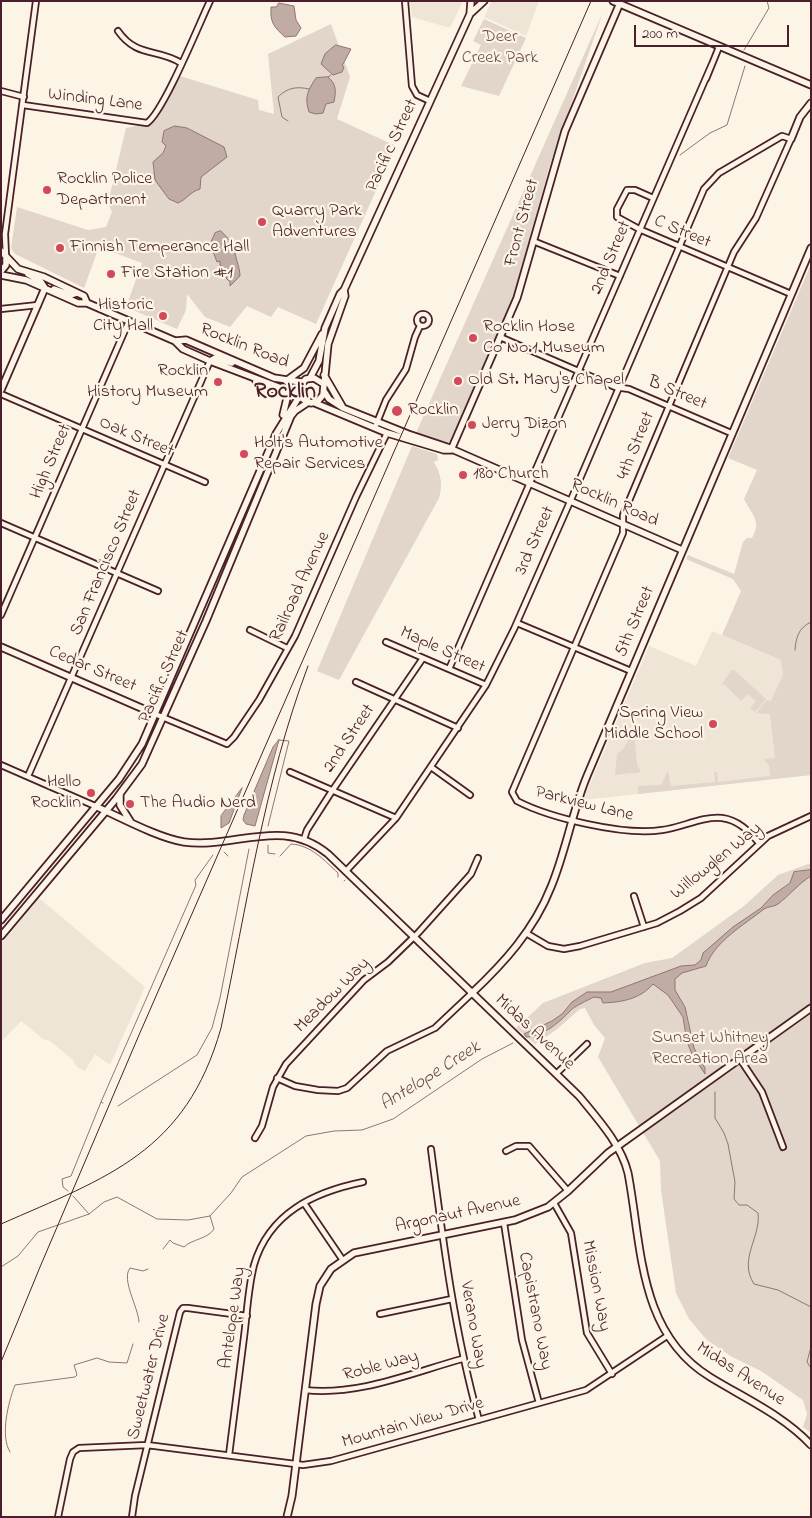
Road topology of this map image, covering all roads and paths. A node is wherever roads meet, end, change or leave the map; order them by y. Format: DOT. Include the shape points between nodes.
graph roads {
  1 [pos="36,1"];
  2 [pos="210,1"];
  3 [pos="405,1"];
  4 [pos="471,1"];
  5 [pos="484,1"];
  6 [pos="617,2"];
  7 [pos="470,14"];
  8 [pos="118,31"];
  9 [pos="719,47"];
  10 [pos="181,63"];
  11 [pos="811,85"];
  12 [pos="1,92"];
  13 [pos="24,97"];
  14 [pos="430,101"];
  15 [pos="811,103"];
  16 [pos="23,105"];
  17 [pos="790,139"];
  18 [pos="653,198"];
  19 [pos="639,229"];
  20 [pos="3,236"];
  21 [pos="533,240"];
  22 [pos="680,246"];
  23 [pos="811,248"];
  24 [pos="1,251"];
  25 [pos="6,257"];
  26 [pos="728,267"];
  27 [pos="24,271"];
  28 [pos="1,273"];
  29 [pos="620,276"];
  30 [pos="45,288"];
  31 [pos="344,290"];
  32 [pos="77,293"];
  33 [pos="792,294"];
  34 [pos="87,302"];
  35 [pos="38,305"];
  36 [pos="1,308"];
  37 [pos="129,321"];
  38 [pos="420,326"];
  39 [pos="324,331"];
  40 [pos="500,338"];
  41 [pos="175,341"];
  42 [pos="210,361"];
  43 [pos="239,363"];
  44 [pos="578,372"];
  45 [pos="323,375"];
  46 [pos="251,377"];
  47 [pos="310,378"];
  48 [pos="286,381"];
  49 [pos="301,382"];
  50 [pos="322,383"];
  51 [pos="620,387"];
  52 [pos="1,390"];
  53 [pos="324,391"];
  54 [pos="1,394"];
  55 [pos="298,395"];
  56 [pos="307,403"];
  57 [pos="315,403"];
  58 [pos="668,406"];
  59 [pos="343,408"];
  60 [pos="376,425"];
  61 [pos="82,430"];
  62 [pos="387,433"];
  63 [pos="731,433"];
  64 [pos="276,434"];
  65 [pos="451,450"];
  66 [pos="164,465"];
  67 [pos="205,482"];
  68 [pos="530,483"];
  69 [pos="570,501"];
  70 [pos="1,523"];
  71 [pos="622,523"];
  72 [pos="35,538"];
  73 [pos="682,550"];
  74 [pos="118,574"];
  75 [pos="158,591"];
  76 [pos="1,615"];
  77 [pos="517,623"];
  78 [pos="250,630"];
  79 [pos="386,642"];
  80 [pos="1,647"];
  81 [pos="574,647"];
  82 [pos="288,648"];
  83 [pos="423,658"];
  84 [pos="449,669"];
  85 [pos="631,672"];
  86 [pos="72,677"];
  87 [pos="356,682"];
  88 [pos="486,685"];
  89 [pos="394,700"];
  90 [pos="155,714"];
  91 [pos="164,717"];
  92 [pos="458,728"];
  93 [pos="226,744"];
  94 [pos="1,765"];
  95 [pos="431,767"];
  96 [pos="290,772"];
  97 [pos="28,776"];
  98 [pos="332,790"];
  99 [pos="120,794"];
  100 [pos="470,795"];
  101 [pos="514,797"];
  102 [pos="95,806"];
  103 [pos="105,811"];
  104 [pos="811,816"];
  105 [pos="396,818"];
  106 [pos="571,819"];
  107 [pos="130,821"];
  108 [pos="304,839"];
  109 [pos="759,843"];
  110 [pos="478,858"];
  111 [pos="51,860"];
  112 [pos="346,871"];
  113 [pos="43,885"];
  114 [pos="634,896"];
  115 [pos="1,920"];
  116 [pos="644,927"];
  117 [pos="4,929"];
  118 [pos="526,933"];
  119 [pos="1,936"];
  120 [pos="413,938"];
  121 [pos="471,994"];
  122 [pos="811,1008"];
  123 [pos="586,1044"];
  124 [pos="740,1059"];
  125 [pos="556,1074"];
  126 [pos="277,1078"];
  127 [pos="255,1138"];
  128 [pos="616,1147"];
  129 [pos="783,1147"];
  130 [pos="431,1149"];
  131 [pos="506,1151"];
  132 [pos="363,1182"];
  133 [pos="568,1191"];
  134 [pos="304,1203"];
  135 [pos="554,1203"];
  136 [pos="504,1223"];
  137 [pos="442,1235"];
  138 [pos="342,1259"];
  139 [pos="452,1299"];
  140 [pos="380,1314"];
  141 [pos="247,1316"];
  142 [pos="667,1336"];
  143 [pos="462,1359"];
  144 [pos="612,1374"];
  145 [pos="305,1390"];
  146 [pos="539,1403"];
  147 [pos="479,1420"];
  148 [pos="147,1445"];
  149 [pos="811,1445"];
  150 [pos="229,1455"];
  151 [pos="296,1464"];
  152 [pos="58,1517"];
  153 [pos="132,1517"];
  154 [pos="287,1517"];
  1 -- 13 [label="street"];
  2 -- 10 [label="street, Winding Lane"];
  3 -- 14 [label="street" via="412,86 417,95"];
  4 -- 7 [label="street, Pacific Street"];
  5 -- 7 [label="street, Pacific Street"];
  6 -- 9 [label="street"];
  6 -- 21 [label="street, Front Street" via="566,131"];
  7 -- 14 [label="street, Pacific Street"];
  8 -- 10 [label="street" via="139,50"];
  9 -- 11 [label="street"];
  9 -- 18 [label="street, 2nd Street"];
  10 -- 16 [label="street, Winding Lane" via="152,118 145,123"];
  12 -- 13 [label="street"];
  13 -- 16 [label="street"];
  14 -- 31 [label="street, Pacific Street"];
  15 -- 17 [label="street"];
  16 -- 20 [label="street"];
  17 -- 22 [label="street, 3rd Street" via="781,137 714,177 701,194"];
  17 -- 26 [label="street, 4th Street" via="756,218 741,239"];
  18 -- 19 [label="street, 2nd Street"];
  18 -- 19 [label="street, C Street" via="630,189 625,192 617,209 618,219"];
  19 -- 22 [label="street, C Street"];
  19 -- 29 [label="street, 2nd Street"];
  20 -- 25 [label="street"];
  21 -- 29 [label="street"];
  21 -- 40 [label="street, Front Street" via="523,281"];
  22 -- 26 [label="street, C Street"];
  22 -- 51 [label="street, 3rd Street"];
  23 -- 33 [label="street, 5th Street"];
  24 -- 25 [label="street, Rocklin Road"];
  25 -- 27 [label="street, Rocklin Road"];
  25 -- 28 [label="street"];
  26 -- 33 [label="street, C Street"];
  26 -- 58 [label="street, 4th Street"];
  27 -- 30 [label="street"];
  27 -- 32 [label="street, Rocklin Road"];
  28 -- 30 [label="street, Rocklin Road"];
  29 -- 44 [label="street, 2nd Street"];
  30 -- 32 [label="street" via="72,295"];
  30 -- 34 [label="street, Rocklin Road" via="78,304"];
  30 -- 35 [label="street"];
  31 -- 39 [label="street, Pacific Street"];
  31 -- 45 [label="street, Pacific Street" via="345,296 328,344"];
  32 -- 34 [label="street, Rocklin Road"];
  33 -- 63 [label="street, 5th Street"];
  34 -- 37 [label="street, Rocklin Road"];
  35 -- 36 [label="street"];
  35 -- 52 [label="street"];
  37 -- 41 [label="street, Rocklin Road"];
  37 -- 61 [label="street, High Street"];
  38 -- 60 [label="street" via="406,369 386,400"];
  39 -- 47 [label="street, Pacific Street" via="319,361"];
  39 -- 48 [label="street" via="304,368"];
  40 -- 44 [label="street, B Street"];
  40 -- 65 [label="street, Front Street"];
  41 -- 42 [label="street, Rocklin Road"];
  41 -- 43 [label="street, Rocklin Road" via="186,340"];
  42 -- 43 [label="street" via="215,358"];
  42 -- 46 [label="street, Rocklin Road"];
  42 -- 66 [label="street, San Francisco Street"];
  43 -- 48 [label="street, Rocklin Road"];
  44 -- 51 [label="street, B Street"];
  44 -- 68 [label="street, 2nd Street"];
  45 -- 50 [label="street, Pacific Street"];
  45 -- 59 [label="street"];
  46 -- 55 [label="street, Rocklin Road" via="290,389"];
  46 -- 64 [label="street" via="287,398"];
  47 -- 49 [label="street"];
  47 -- 50 [label="street"];
  48 -- 49 [label="street, Rocklin Road"];
  49 -- 55 [label="street"];
  50 -- 53 [label="street"];
  51 -- 58 [label="street, B Street"];
  51 -- 69 [label="street, 3rd Street"];
  53 -- 57 [label="street"];
  53 -- 59 [label="street, Rocklin Road" via="329,399"];
  54 -- 61 [label="street, Oak Street"];
  55 -- 56 [label="street"];
  55 -- 64 [label="street, Pacific Street"];
  56 -- 57 [label="street"];
  56 -- 91 [label="street, Pacific Street" via="291,416 258,501"];
  57 -- 60 [label="street, Rocklin Road"];
  58 -- 63 [label="street, B Street"];
  58 -- 71 [label="street, 4th Street"];
  59 -- 60 [label="street, Rocklin Road"];
  60 -- 62 [label="street, Rocklin Road"];
  60 -- 65 [label="street, Rocklin Road"];
  61 -- 66 [label="street, Oak Street"];
  61 -- 72 [label="street, High Street"];
  62 -- 65 [label="street, Rocklin Road"];
  62 -- 82 [label="street, Railroad Avenue"];
  63 -- 73 [label="street, 5th Street"];
  64 -- 90 [label="street, Pacific Street"];
  65 -- 68 [label="street, Rocklin Road"];
  66 -- 67 [label="street, Oak Street"];
  66 -- 74 [label="street, San Francisco Street"];
  68 -- 69 [label="street, Rocklin Road"];
  68 -- 84 [label="street, 2nd Street"];
  69 -- 71 [label="street, Rocklin Road"];
  69 -- 77 [label="street, 3rd Street"];
  70 -- 72 [label="street"];
  71 -- 73 [label="street, Rocklin Road"];
  71 -- 81 [label="street, 4th Street" via="623,533"];
  72 -- 74 [label="street"];
  72 -- 76 [label="street, High Street"];
  73 -- 85 [label="street, 5th Street"];
  74 -- 75 [label="street"];
  74 -- 86 [label="street, San Francisco Street"];
  77 -- 81 [label="street"];
  77 -- 88 [label="street, 3rd Street"];
  78 -- 82 [label="street"];
  79 -- 83 [label="street, Maple Street"];
  80 -- 86 [label="street, Cedar Street"];
  81 -- 85 [label="street"];
  81 -- 101 [label="street, 4th Street" via="514,787"];
  82 -- 93 [label="street, Railroad Avenue" via="259,700"];
  83 -- 84 [label="street, Maple Street"];
  83 -- 89 [label="street, 2nd Street"];
  84 -- 88 [label="street, Maple Street"];
  85 -- 106 [label="street, 5th Street"];
  86 -- 90 [label="street, Cedar Street"];
  86 -- 97 [label="street, San Francisco Street"];
  87 -- 89 [label="street"];
  88 -- 92 [label="street, 3rd Street"];
  89 -- 92 [label="street"];
  89 -- 98 [label="street, 2nd Street"];
  90 -- 91 [label="street, Cedar Street"];
  90 -- 102 [label="street, Pacific Street" via="136,755"];
  91 -- 93 [label="street, Cedar Street"];
  91 -- 99 [label="street, Pacific Street" via="142,764"];
  92 -- 95 [label="street, 3rd Street"];
  94 -- 97 [label="street"];
  95 -- 100 [label="street"];
  95 -- 105 [label="street, 3rd Street"];
  96 -- 98 [label="street"];
  97 -- 102 [label="street"];
  98 -- 105 [label="street"];
  98 -- 108 [label="street, 2nd Street"];
  99 -- 103 [label="street, Pacific Street"];
  99 -- 107 [label="street" via="120,805"];
  101 -- 106 [label="street, Parkview Lane" via="522,803"];
  102 -- 103 [label="street, Midas Avenue"];
  102 -- 111 [label="street, Pacific Street"];
  103 -- 107 [label="street, Midas Avenue"];
  103 -- 113 [label="street, Pacific Street"];
  104 -- 109 [label="street, Willowglen Way"];
  105 -- 112 [label="street, 3rd Street"];
  106 -- 109 [label="street, Parkview Lane" via="615,830 643,832 722,818 741,825"];
  106 -- 118 [label="street, 5th Street" via="551,887"];
  107 -- 108 [label="street, Midas Avenue" via="185,842 278,834"];
  108 -- 112 [label="street, Midas Avenue" via="319,847"];
  109 -- 116 [label="street, Willowglen Way" via="692,904"];
  110 -- 120 [label="street, Meadow Way" via="471,874"];
  111 -- 113 [label="street"];
  111 -- 115 [label="street, Pacific Street"];
  112 -- 120 [label="street, Midas Avenue"];
  113 -- 117 [label="street, Pacific Street"];
  114 -- 116 [label="street"];
  116 -- 118 [label="street, Willowglen Way" via="564,949 548,946"];
  117 -- 119 [label="street, Pacific Street"];
  118 -- 121 [label="street, 5th Street"];
  120 -- 121 [label="street, Midas Avenue"];
  120 -- 126 [label="street, Meadow Way" via="364,980 286,1064"];
  121 -- 125 [label="street, Midas Avenue"];
  121 -- 126 [label="street" via="441,1024 387,1050 347,1088 318,1090 295,1086"];
  122 -- 124 [label="street, Argonaut Avenue"];
  123 -- 125 [label="street"];
  124 -- 128 [label="street, Argonaut Avenue"];
  124 -- 129 [label="street" via="770,1108"];
  125 -- 128 [label="street, Midas Avenue" via="585,1104"];
  126 -- 127 [label="street, Meadow Way"];
  128 -- 133 [label="street, Argonaut Avenue"];
  128 -- 142 [label="street, Midas Avenue" via="628,1173 648,1292"];
  130 -- 137 [label="street, Verano Way"];
  131 -- 133 [label="street" via="516,1146 529,1146"];
  132 -- 134 [label="street, Antelope Way" via="324,1191"];
  133 -- 135 [label="street, Argonaut Avenue"];
  134 -- 138 [label="street"];
  134 -- 141 [label="street, Antelope Way" via="276,1224 260,1249"];
  135 -- 136 [label="street, Argonaut Avenue" via="532,1215"];
  135 -- 144 [label="street, Mission Way" via="571,1233 587,1333"];
  136 -- 137 [label="street, Argonaut Avenue"];
  136 -- 146 [label="street, Capistrano Way" via="522,1340"];
  137 -- 138 [label="street, Argonaut Avenue" via="364,1250"];
  137 -- 139 [label="street, Verano Way"];
  138 -- 145 [label="street, Argonaut Avenue" via="327,1274 318,1293"];
  139 -- 140 [label="street"];
  139 -- 143 [label="street, Verano Way"];
  141 -- 148 [label="street, Sweetwater Drive" via="183,1308"];
  141 -- 150 [label="street, Antelope Way"];
  142 -- 144 [label="street, Mountain View Drive"];
  142 -- 149 [label="street, Midas Avenue" via="700,1371 783,1421"];
  143 -- 145 [label="street, Roble Way" via="354,1389 333,1392"];
  143 -- 147 [label="street, Verano Way"];
  144 -- 146 [label="street, Mountain View Drive" via="586,1390"];
  145 -- 151 [label="street, Argonaut Avenue"];
  146 -- 147 [label="street, Mountain View Drive"];
  147 -- 151 [label="street, Mountain View Drive" via="331,1462"];
  148 -- 150 [label="street, Mountain View Drive"];
  148 -- 152 [label="street, Mountain View Drive" via="79,1448 73,1452"];
  148 -- 153 [label="street, Sweetwater Drive"];
  150 -- 151 [label="street, Mountain View Drive"];
  151 -- 154 [label="street, Argonaut Avenue"];
}
